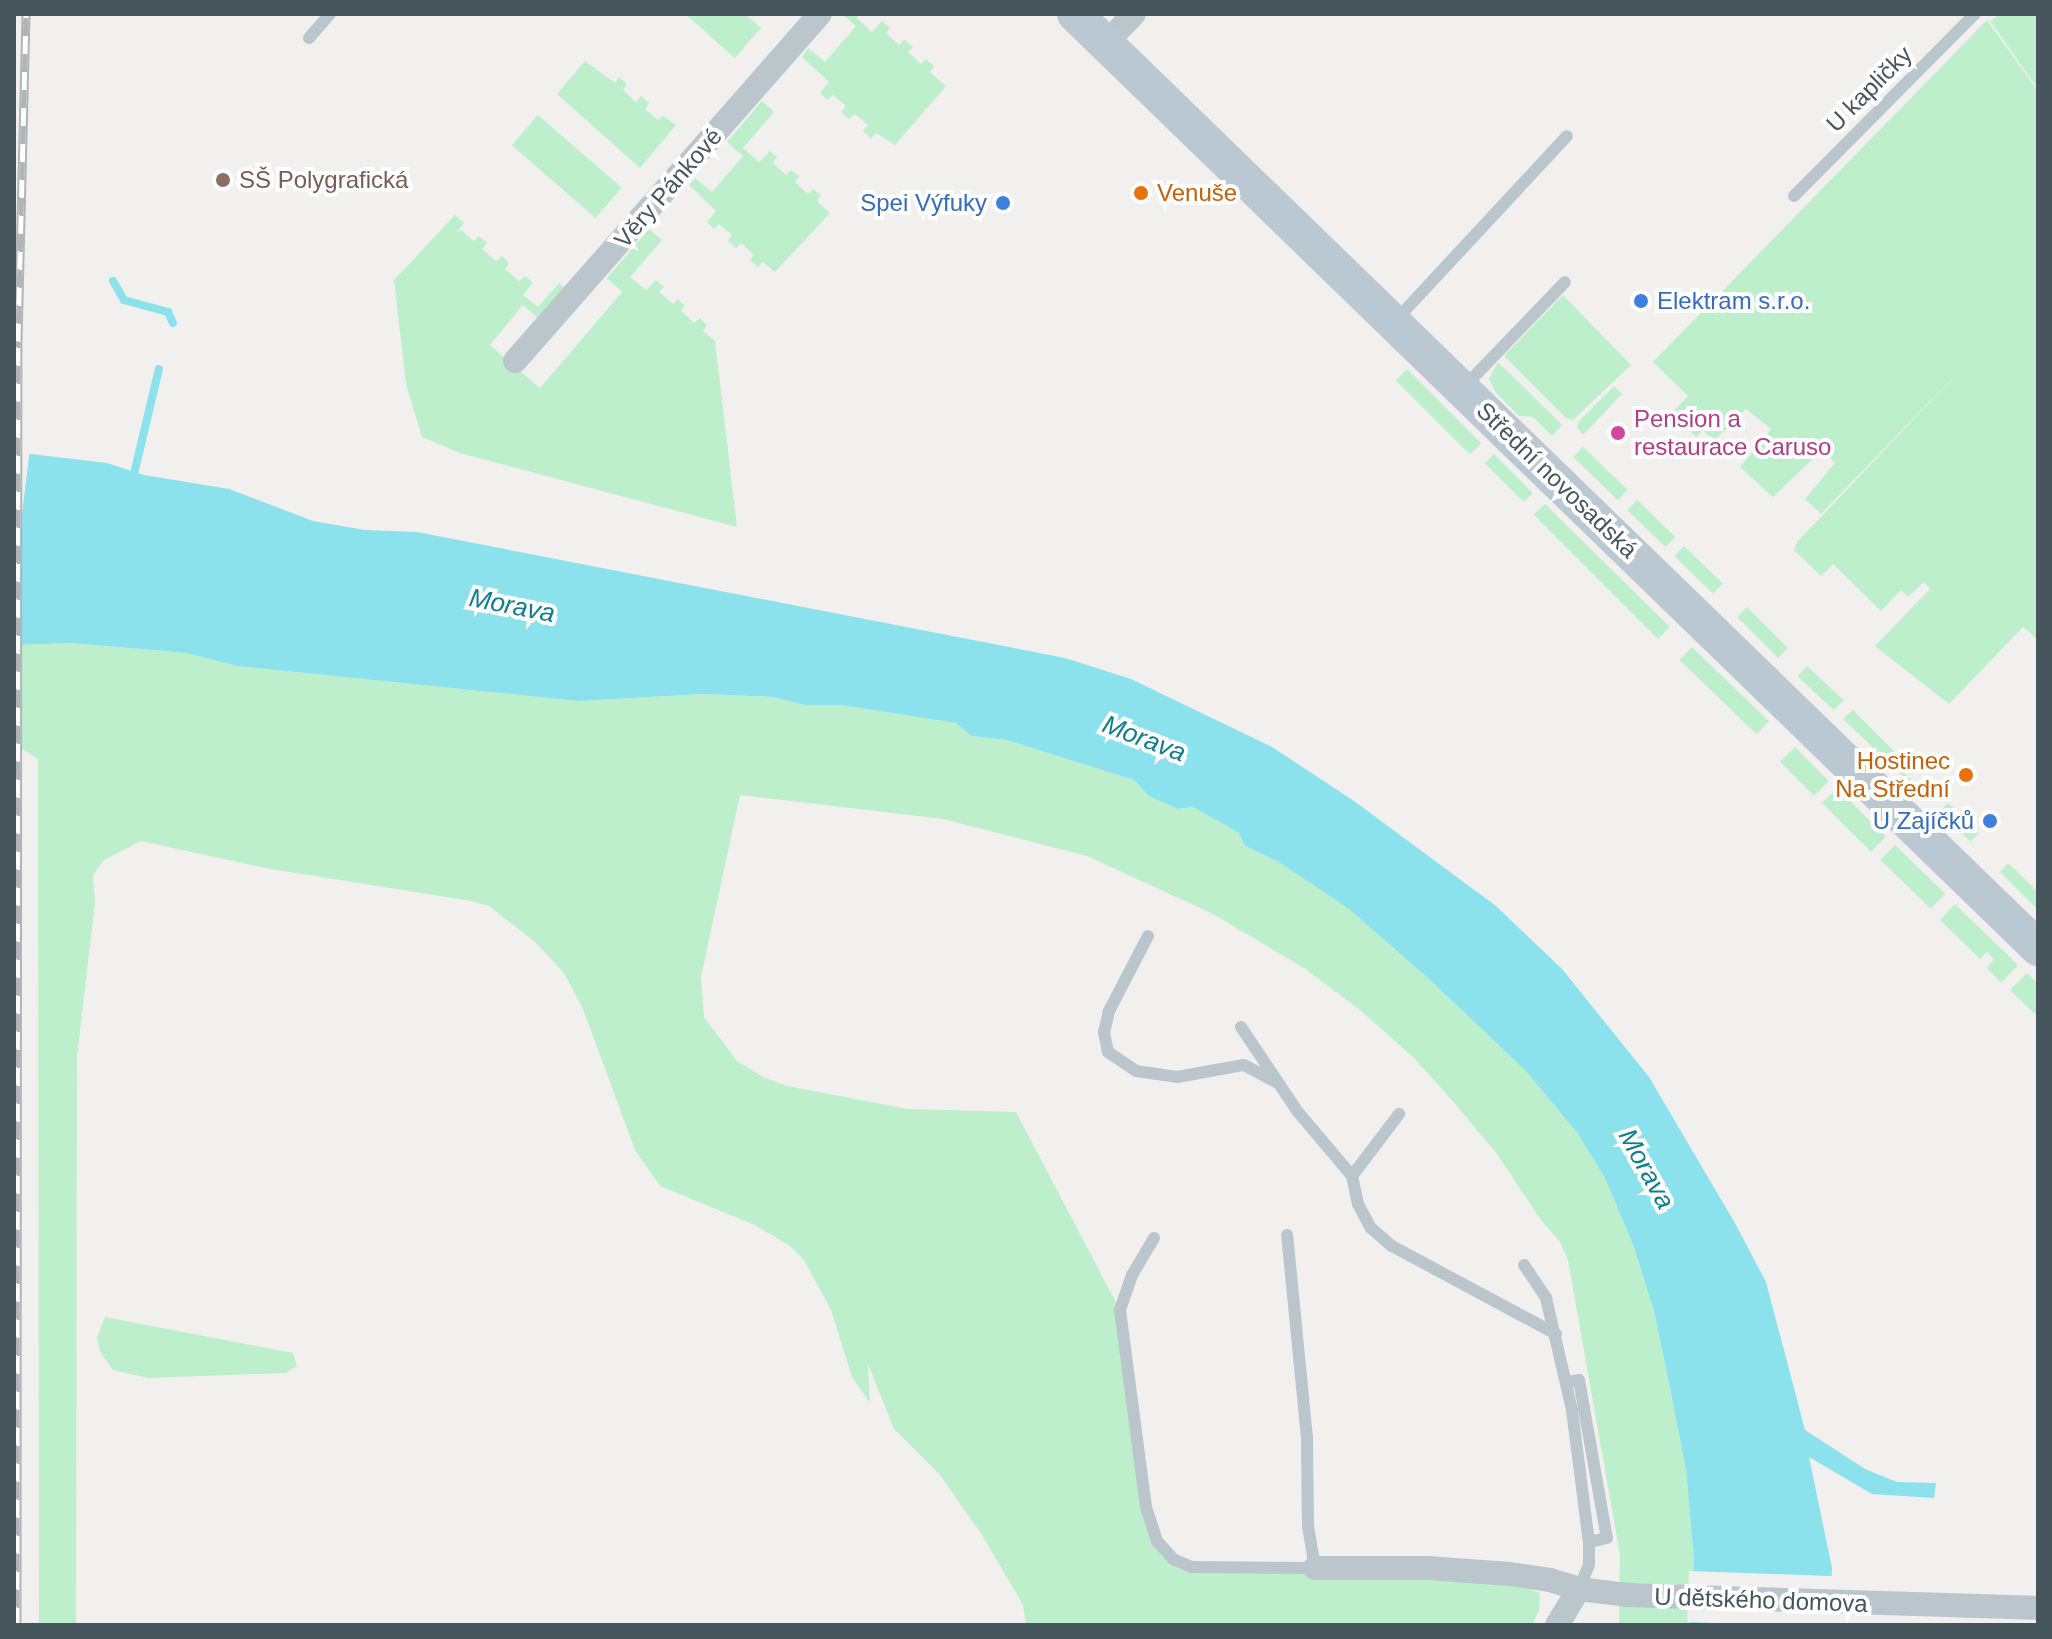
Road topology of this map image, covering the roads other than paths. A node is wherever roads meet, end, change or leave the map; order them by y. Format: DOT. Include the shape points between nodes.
graph roads {
  1 [pos="330,14"];
  2 [pos="820,14"];
  3 [pos="1075,14"];
  4 [pos="1134,14"];
  5 [pos="1975,14"];
  6 [pos="309,38"];
  7 [pos="1106,43"];
  8 [pos="1567,136"];
  9 [pos="1794,196"];
  10 [pos="1565,282"];
  11 [pos="1394,322"];
  12 [pos="515,361"];
  13 [pos="1463,388"];
  14 [pos="1148,936"];
  15 [pos="2038,948"];
  16 [pos="1241,1027"];
  17 [pos="1279,1084"];
  18 [pos="1399,1114"];
  19 [pos="1352,1176"];
  20 [pos="1287,1235"];
  21 [pos="1154,1238"];
  22 [pos="1524,1265"];
  23 [pos="1556,1334"];
  24 [pos="1315,1568"];
  25 [pos="1579,1589"];
  26 [pos="2038,1608"];
  27 [pos="1557,1625"];
  1 -- 6 [label="lane"];
  2 -- 12 [label="street, Věry Pánkové"];
  3 -- 7 [label="main road, Střední novosadská"];
  4 -- 7 [label="street"];
  5 -- 9 [label="lane, U kapličky"];
  7 -- 11 [label="main road, Střední novosadská"];
  8 -- 11 [label="lane"];
  10 -- 13 [label="lane"];
  11 -- 13 [label="main road, Střední novosadská"];
  13 -- 15 [label="main road, Střední novosadská"];
  14 -- 17 [label="lane" via="1109,1011 1104,1032 1108,1052 1136,1071 1177,1077 1244,1065"];
  16 -- 17 [label="lane"];
  17 -- 19 [label="lane"];
  18 -- 19 [label="lane"];
  19 -- 23 [label="lane" via="1371,1228 1392,1246"];
  20 -- 24 [label="lane"];
  21 -- 24 [label="lane" via="1132,1275 1120,1310 1146,1507 1157,1541 1173,1559 1192,1567"];
  22 -- 23 [label="lane" via="1546,1298"];
  23 -- 25 [label="lane" via="1584,1484 1589,1565"];
  24 -- 25 [label="street, U dětského domova" via="1510,1574"];
  25 -- 26 [label="street, U dětského domova" via="1627,1595"];
  25 -- 27 [label="street"];
}
